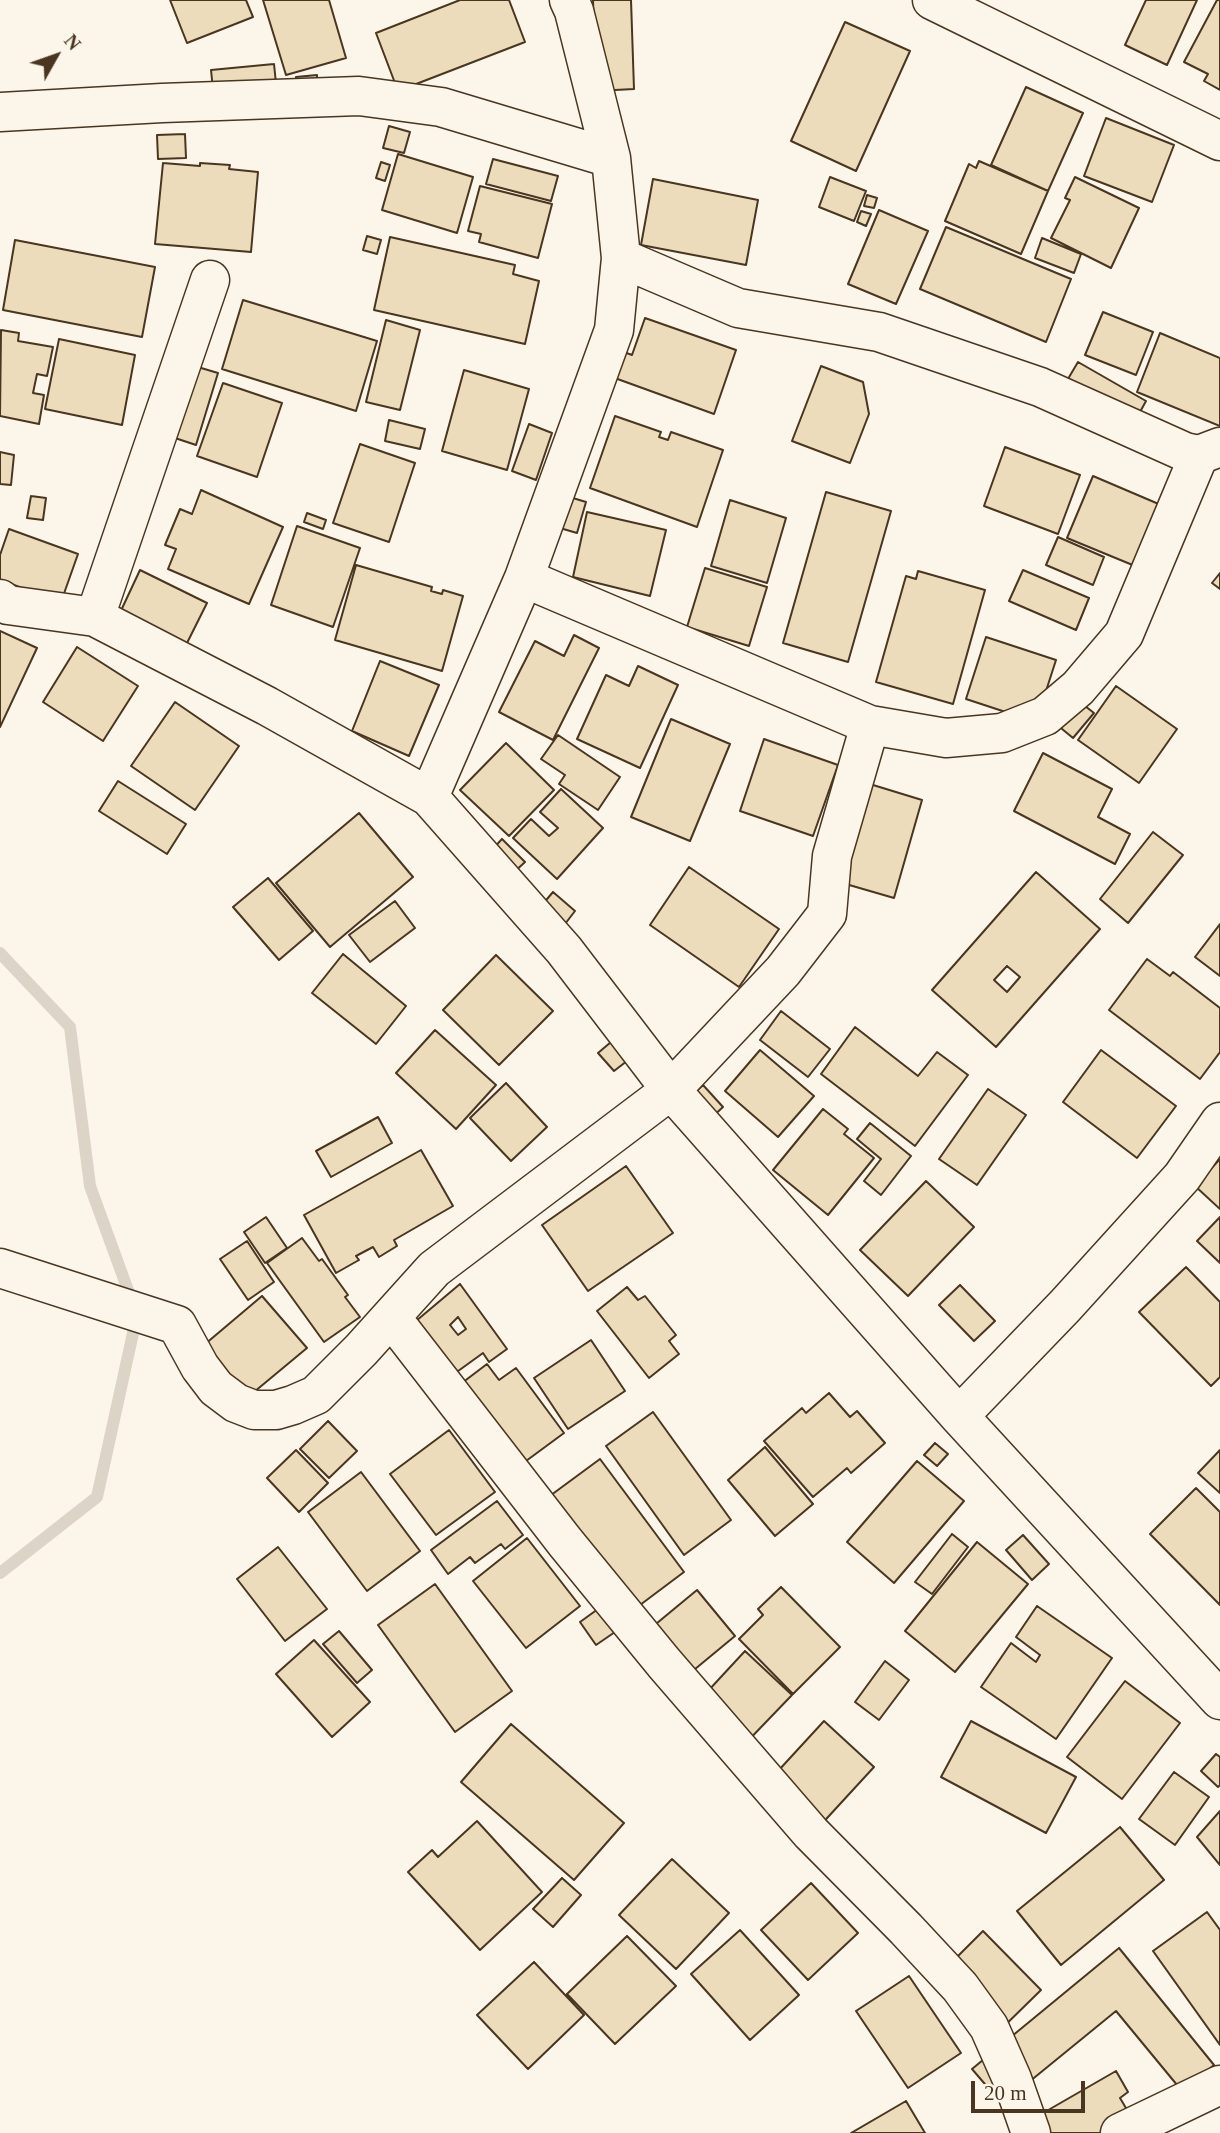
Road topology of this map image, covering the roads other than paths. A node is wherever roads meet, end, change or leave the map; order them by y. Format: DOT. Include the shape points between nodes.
graph roads {
  1 [pos="569,0"];
  2 [pos="932,0"];
  3 [pos="0,112"];
  4 [pos="1220,141"];
  5 [pos="611,158"];
  6 [pos="621,258"];
  7 [pos="210,280"];
  8 [pos="1209,451"];
  9 [pos="524,578"];
  10 [pos="0,599"];
  11 [pos="95,617"];
  12 [pos="870,725"];
  13 [pos="429,797"];
  14 [pos="671,1090"];
  15 [pos="1220,1122"];
  16 [pos="0,1268"];
  17 [pos="391,1317"];
  18 [pos="959,1416"];
  19 [pos="1220,1700"];
  20 [pos="1220,2085"];
  21 [pos="1031,2133"];
  22 [pos="1120,2133"];
  1 -- 5 [label="street"];
  2 -- 4 [label="street"];
  3 -- 5 [label="street" via="359,96 442,107"];
  5 -- 6 [label="street"];
  6 -- 8 [label="street" via="738,308 879,332 1040,387 1185,452"];
  6 -- 9 [label="street" via="614,330"];
  7 -- 11 [label="street"];
  8 -- 12 [label="street" via="1124,634 1078,688 1045,716 1002,733 946,738"];
  9 -- 12 [label="street"];
  9 -- 13 [label="street"];
  10 -- 11 [label="street" via="8,605"];
  11 -- 13 [label="street"];
  12 -- 14 [label="street" via="832,856 827,914 783,971"];
  13 -- 14 [label="street" via="564,950"];
  14 -- 17 [label="street" via="434,1269"];
  14 -- 18 [label="street"];
  15 -- 18 [label="street" via="1182,1177"];
  16 -- 17 [label="street" via="177,1325 216,1388 254,1410 276,1410 316,1395"];
  17 -- 21 [label="street" via="664,1663 811,1833 960,1987 989,2027"];
  18 -- 19 [label="street"];
  20 -- 22 [label="street"];
}
